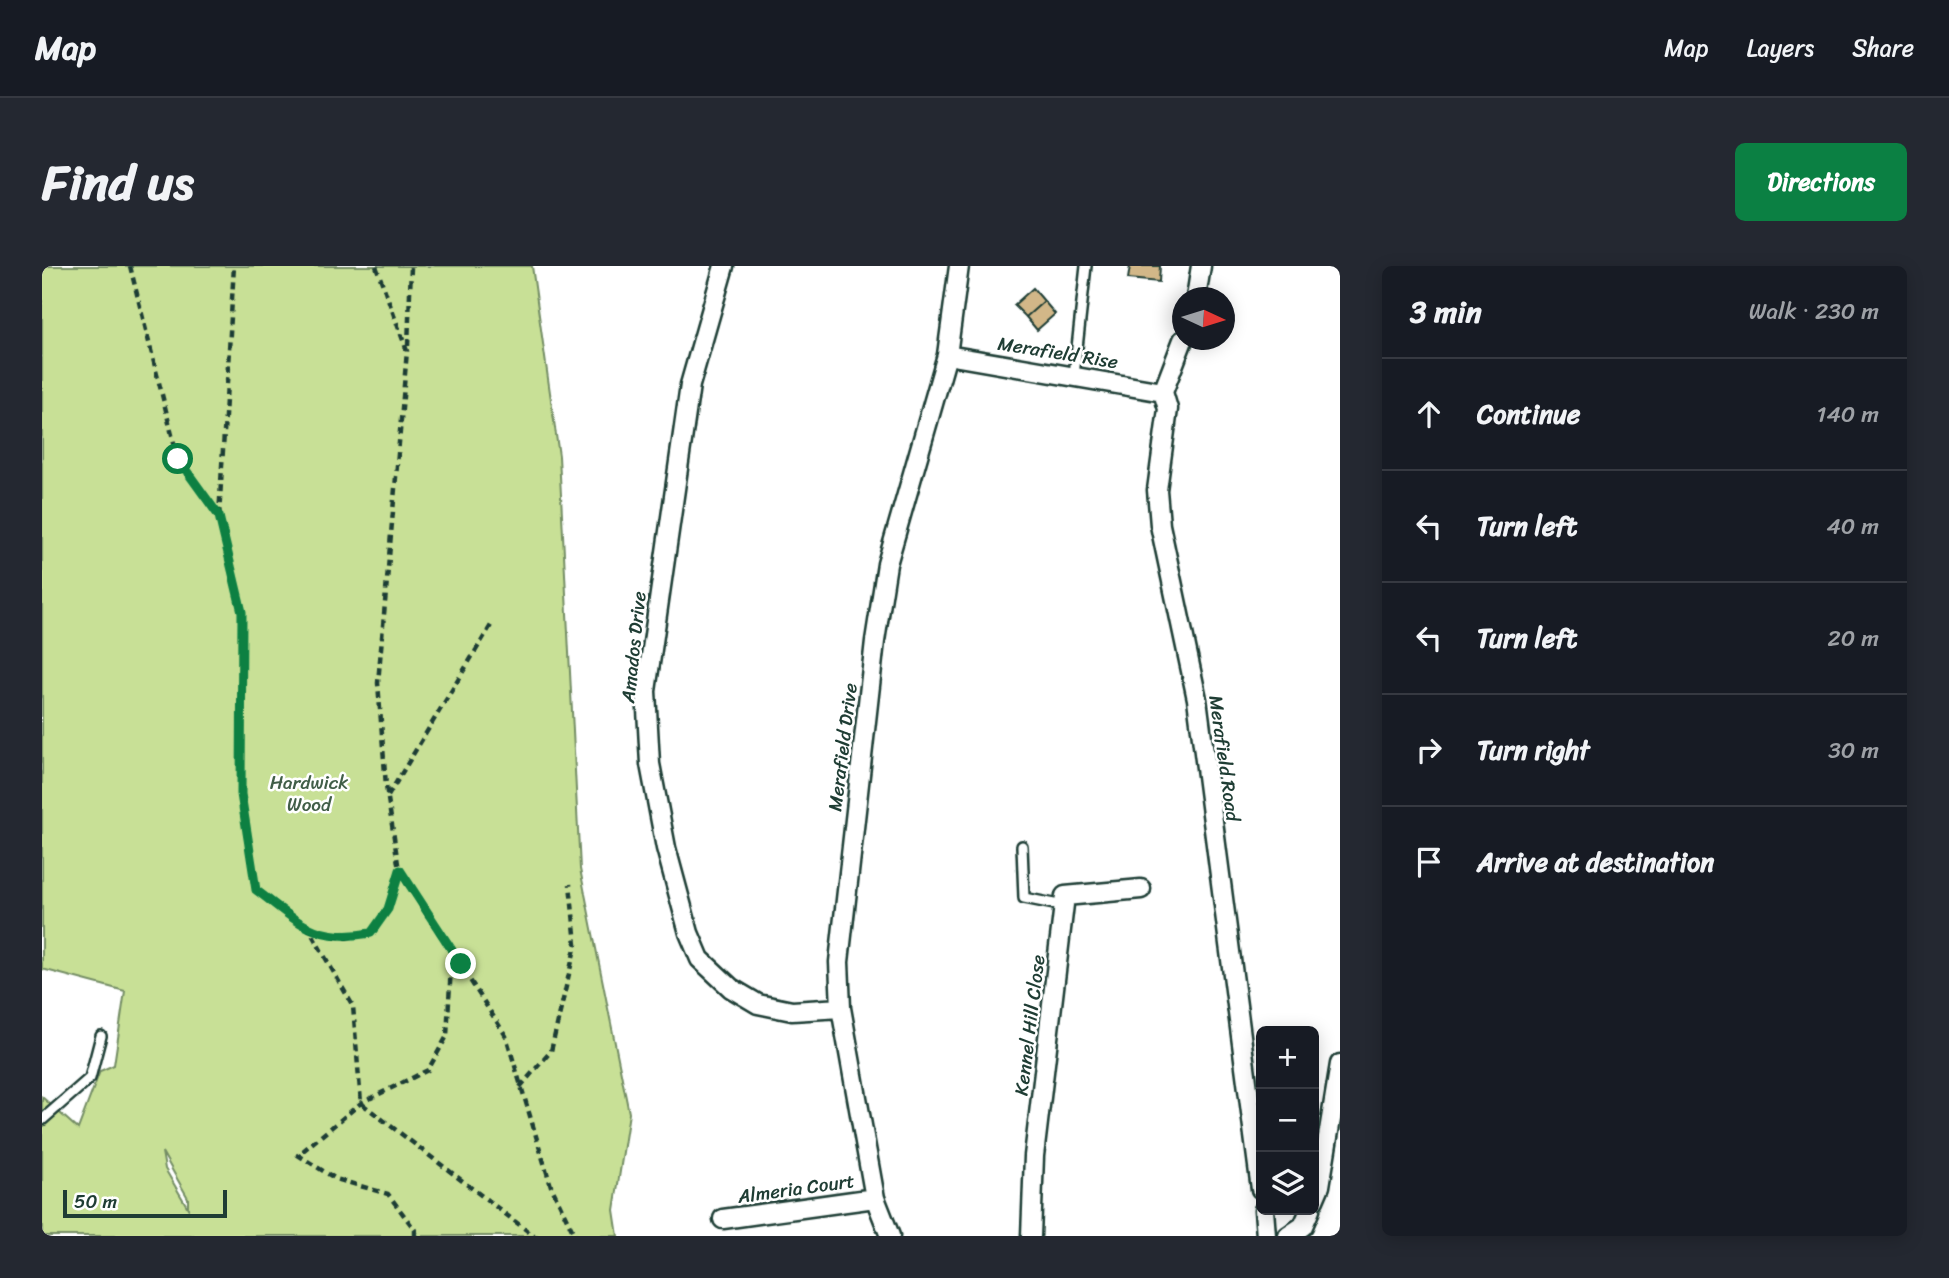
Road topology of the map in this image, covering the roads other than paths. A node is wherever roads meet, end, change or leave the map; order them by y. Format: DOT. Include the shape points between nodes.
graph roads {
  1 [pos="724,266"];
  2 [pos="959,266"];
  3 [pos="1086,266"];
  4 [pos="1201,266"];
  5 [pos="1198,287"];
  6 [pos="1179,350"];
  7 [pos="947,355"];
  8 [pos="1074,376"];
  9 [pos="1163,392"];
  10 [pos="1022,846"];
  11 [pos="1141,889"];
  12 [pos="1064,905"];
  13 [pos="841,1008"];
  14 [pos="101,1037"];
  15 [pos="1340,1064"];
  16 [pos="42,1120"];
  17 [pos="1256,1152"];
  18 [pos="1319,1188"];
  19 [pos="875,1198"];
  20 [pos="1264,1215"];
  21 [pos="1308,1215"];
  22 [pos="723,1219"];
  23 [pos="890,1236"];
  24 [pos="1031,1236"];
  25 [pos="1266,1236"];
  26 [pos="1288,1236"];
  1 -- 13 [label="street, Amados Drive" via="690,385 646,691 650,764 666,848 700,959 731,988 758,1004 792,1011"];
  2 -- 7 [label="street, Merafield Drive"];
  3 -- 8 [label="lane"];
  4 -- 5 [label="street"];
  6 -- 9 [label="street, Merafield Road"];
  7 -- 8 [label="street, Merafield Rise"];
  7 -- 13 [label="street, Merafield Drive" via="887,564 844,895 838,962"];
  8 -- 9 [label="street, Merafield Rise"];
  9 -- 17 [label="street, Merafield Road" via="1168,409 1157,490 1160,525 1197,699"];
  10 -- 12 [label="lane" via="1024,898"];
  11 -- 12 [label="street" via="1065,896"];
  12 -- 24 [label="street, Kennel Hill Close" via="1034,1156"];
  13 -- 19 [label="street, Merafield Drive"];
  14 -- 16 [label="lane" via="90,1078"];
  15 -- 18 [label="street"];
  19 -- 22 [label="street, Almeria Court"];
  19 -- 23 [label="street, Merafield Drive"];
  20 -- 25 [label="street"];
  21 -- 26 [label="street" via="1303,1226"];
}
